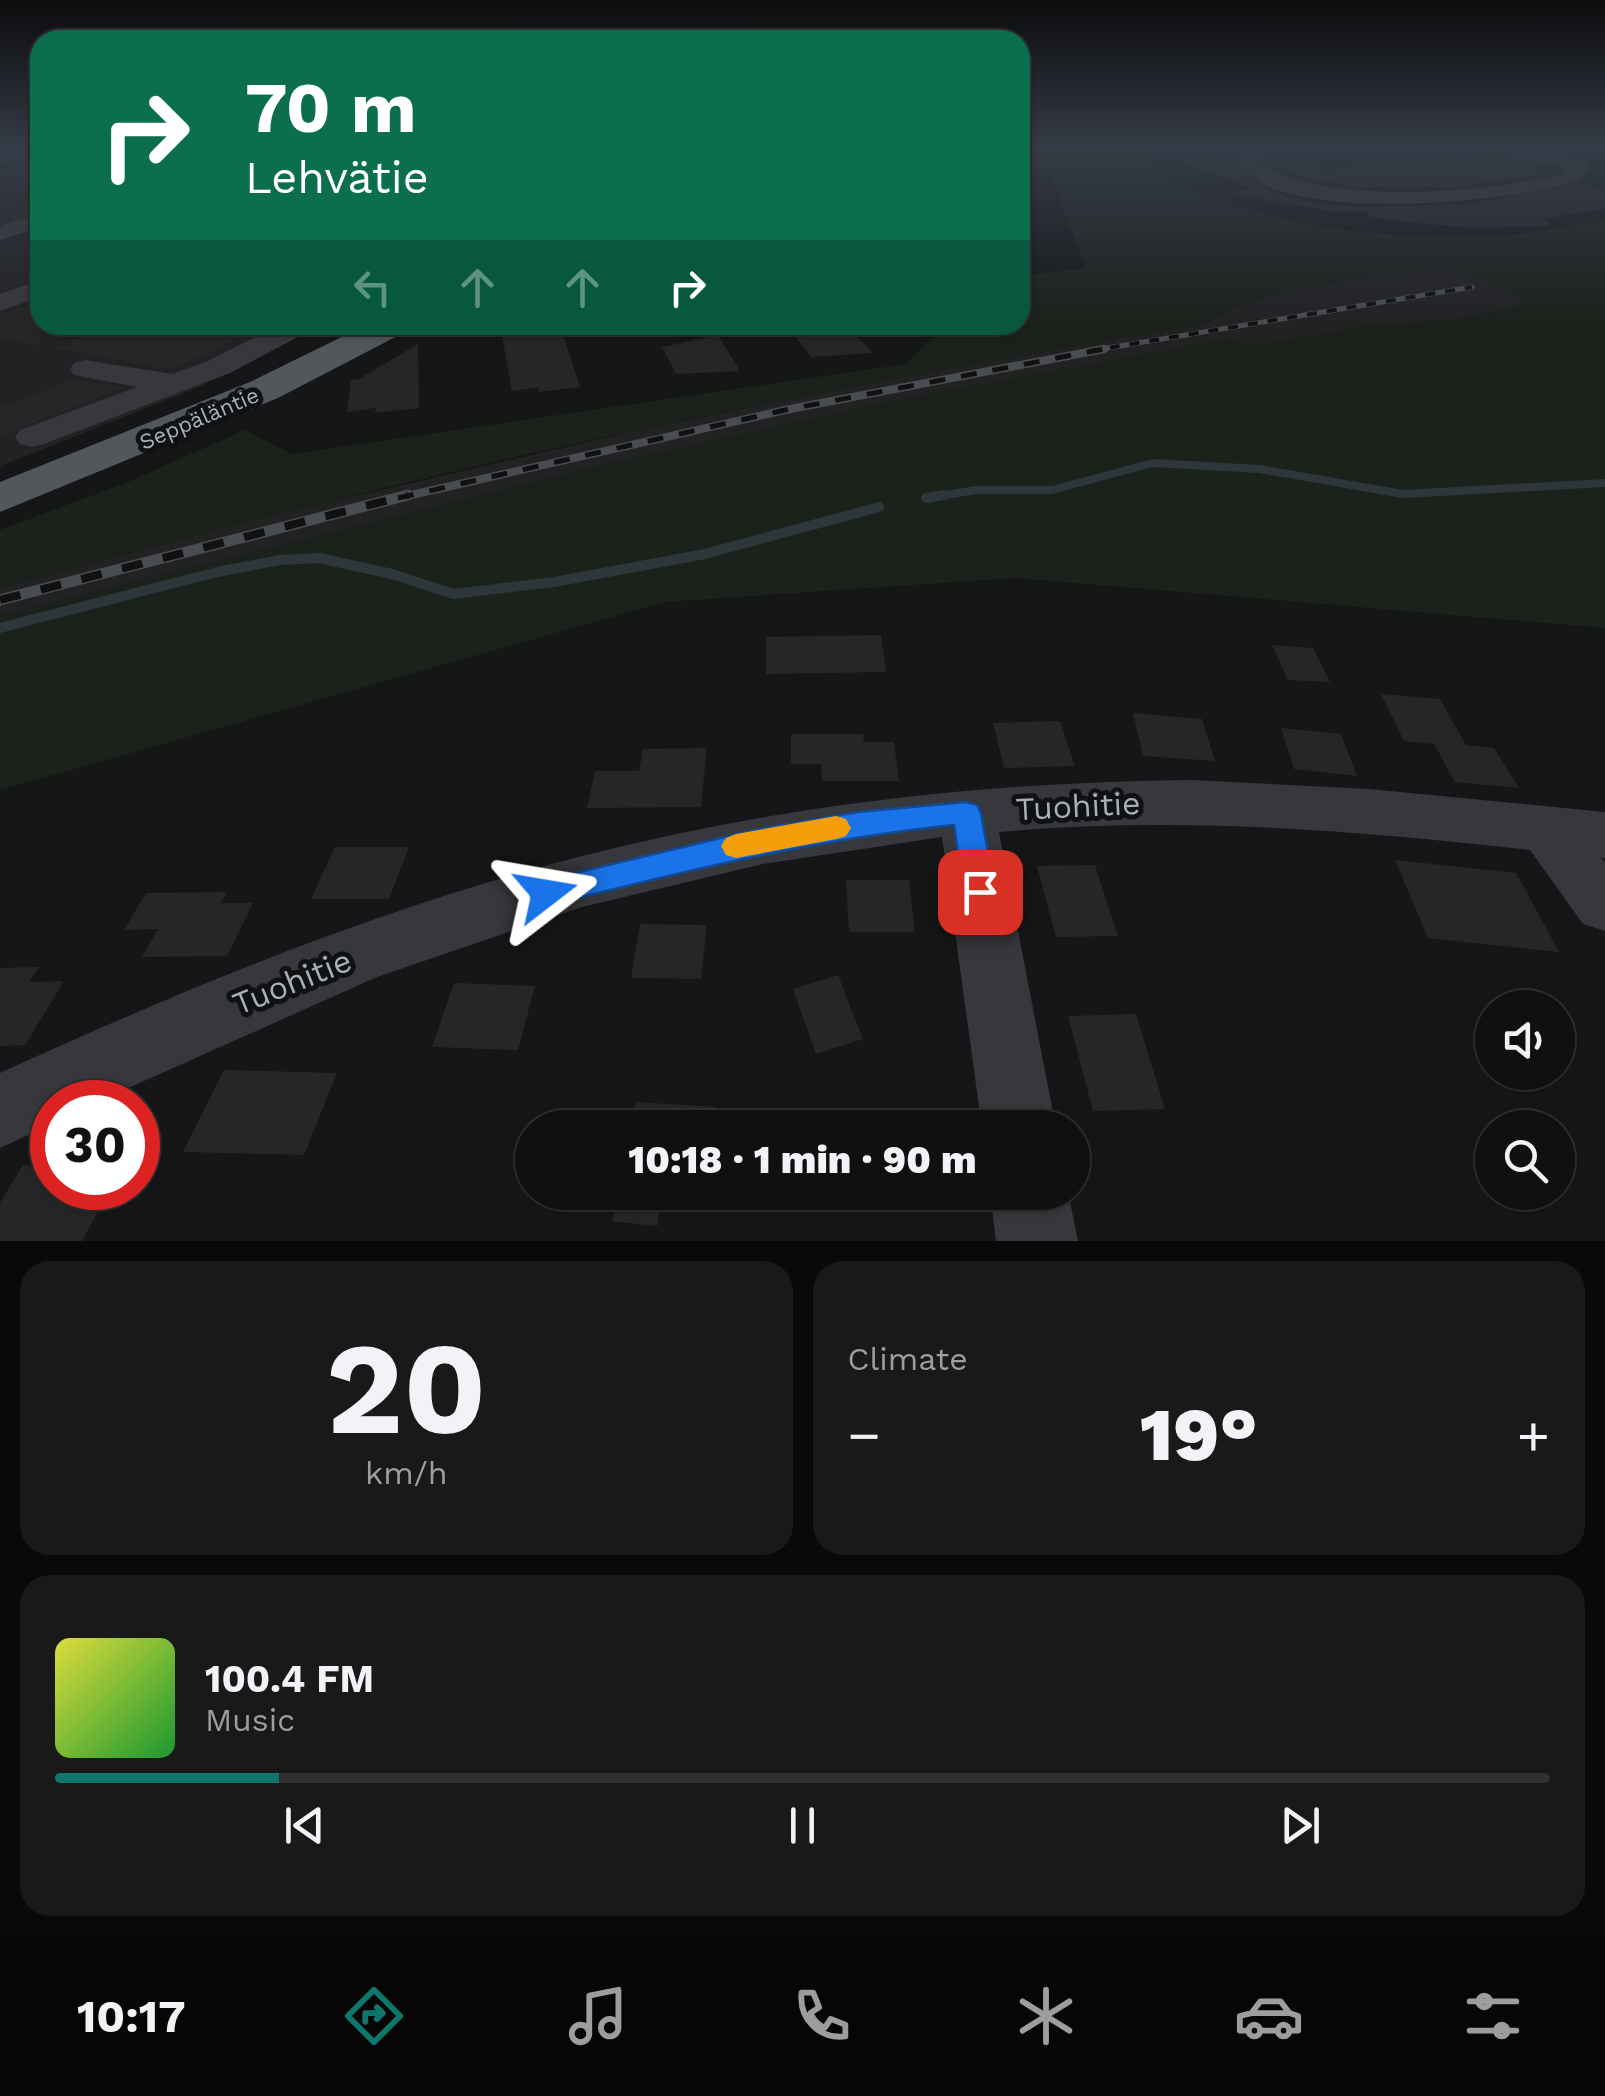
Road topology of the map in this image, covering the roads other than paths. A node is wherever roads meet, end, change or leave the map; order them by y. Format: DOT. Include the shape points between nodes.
graph roads {
  1 [pos="30,209"];
  2 [pos="0,219"];
  3 [pos="30,223"];
  4 [pos="0,233"];
  5 [pos="0,250"];
  6 [pos="27,251"];
  7 [pos="30,288"];
  8 [pos="0,300"];
  9 [pos="280,335"];
  10 [pos="333,335"];
  11 [pos="373,335"];
  12 [pos="85,369"];
  13 [pos="170,384"];
  14 [pos="32,437"];
  15 [pos="0,476"];
  16 [pos="0,498"];
  17 [pos="966,813"];
  18 [pos="1547,829"];
  19 [pos="1605,834"];
  20 [pos="1605,905"];
  21 [pos="1016,1110"];
  22 [pos="0,1111"];
  23 [pos="1033,1210"];
  24 [pos="1038,1241"];
  1 -- 2 [label="street"];
  3 -- 4 [label="street"];
  5 -- 6 [label="street"];
  7 -- 8 [label="street"];
  9 -- 13 [label="street"];
  10 -- 15 [label="main road, Seppäläntie" via="160,415"];
  11 -- 16 [label="main road, Seppäläntie" via="264,390"];
  12 -- 13 [label="street"];
  13 -- 14 [label="street"];
  17 -- 18 [label="street, Tuohitie" via="1135,802 1288,806"];
  17 -- 21 [label="street"];
  17 -- 22 [label="street, Tuohitie" via="750,843 510,904 262,992"];
  18 -- 19 [label="street, Tuohitie"];
  18 -- 20 [label="street"];
  23 -- 24 [label="street"];
}
